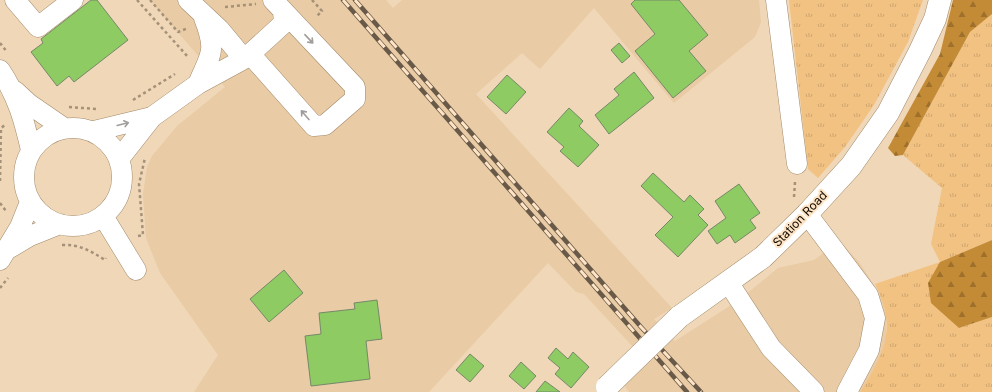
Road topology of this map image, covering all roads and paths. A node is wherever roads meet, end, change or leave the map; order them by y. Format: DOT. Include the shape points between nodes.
graph roads {
  1 [pos="14,0"];
  2 [pos="73,0"];
  3 [pos="138,0"];
  4 [pos="150,0"];
  5 [pos="188,0"];
  6 [pos="312,0"];
  7 [pos="776,0"];
  8 [pos="940,0"];
  9 [pos="272,5"];
  10 [pos="203,14"];
  11 [pos="315,18"];
  12 [pos="247,57"];
  13 [pos="186,67"];
  14 [pos="0,70"];
  15 [pos="198,84"];
  16 [pos="12,88"];
  17 [pos="129,102"];
  18 [pos="67,107"];
  19 [pos="102,108"];
  20 [pos="152,117"];
  21 [pos="64,128"];
  22 [pos="94,132"];
  23 [pos="31,150"];
  24 [pos="149,152"];
  25 [pos="119,158"];
  26 [pos="797,164"];
  27 [pos="30,202"];
  28 [pos="808,214"];
  29 [pos="103,216"];
  30 [pos="60,224"];
  31 [pos="119,241"];
  32 [pos="58,246"];
  33 [pos="3,255"];
  34 [pos="136,270"];
  35 [pos="728,282"];
  36 [pos="605,390"];
  37 [pos="814,392"];
  38 [pos="847,392"];
  1 -- 2 [label="street" via="38,27"];
  3 -- 13 [label="path" via="194,63"];
  4 -- 10 [label="path" via="178,32 192,26"];
  5 -- 10 [label="street"];
  6 -- 11 [label="path" via="322,11"];
  7 -- 26 [label="street"];
  8 -- 28 [label="main road, Station Road" via="935,19 888,113 851,166"];
  9 -- 10 [label="path" via="210,8"];
  9 -- 12 [label="street" via="284,23"];
  9 -- 12 [label="street, one-way" via="355,87 355,99 325,125 314,126"];
  10 -- 12 [label="street"];
  10 -- 15 [label="street" via="212,39 211,56"];
  12 -- 15 [label="street"];
  13 -- 15 [label="path"];
  13 -- 17 [label="path" via="146,94"];
  14 -- 16 [label="street"];
  15 -- 20 [label="street"];
  16 -- 21 [label="street" via="29,104"];
  16 -- 23 [label="street" via="21,110"];
  18 -- 19 [label="path"];
  22 -- 20 [label="street, one-way"];
  20 -- 25 [label="street"];
  21 -- 22 [label="street" via="79,127"];
  21 -- 23 [label="street" via="51,132"];
  22 -- 25 [label="street" via="109,143"];
  23 -- 27 [label="street" via="24,176"];
  24 -- 31 [label="path" via="145,158 139,184 142,235"];
  25 -- 29 [label="street" via="123,171 120,190 112,207"];
  27 -- 30 [label="street" via="38,212"];
  27 -- 33 [label="street" via="20,227"];
  28 -- 35 [label="main road, Station Road" via="763,257"];
  28 -- 38 [label="street" via="868,295 875,318 869,350"];
  29 -- 30 [label="street" via="90,224"];
  29 -- 31 [label="street"];
  30 -- 33 [label="street" via="30,236"];
  31 -- 32 [label="path" via="105,260 87,249 71,244"];
  31 -- 34 [label="street"];
  35 -- 36 [label="main road, Station Road, bridge" via="679,317"];
  35 -- 37 [label="street" via="771,348"];
}
